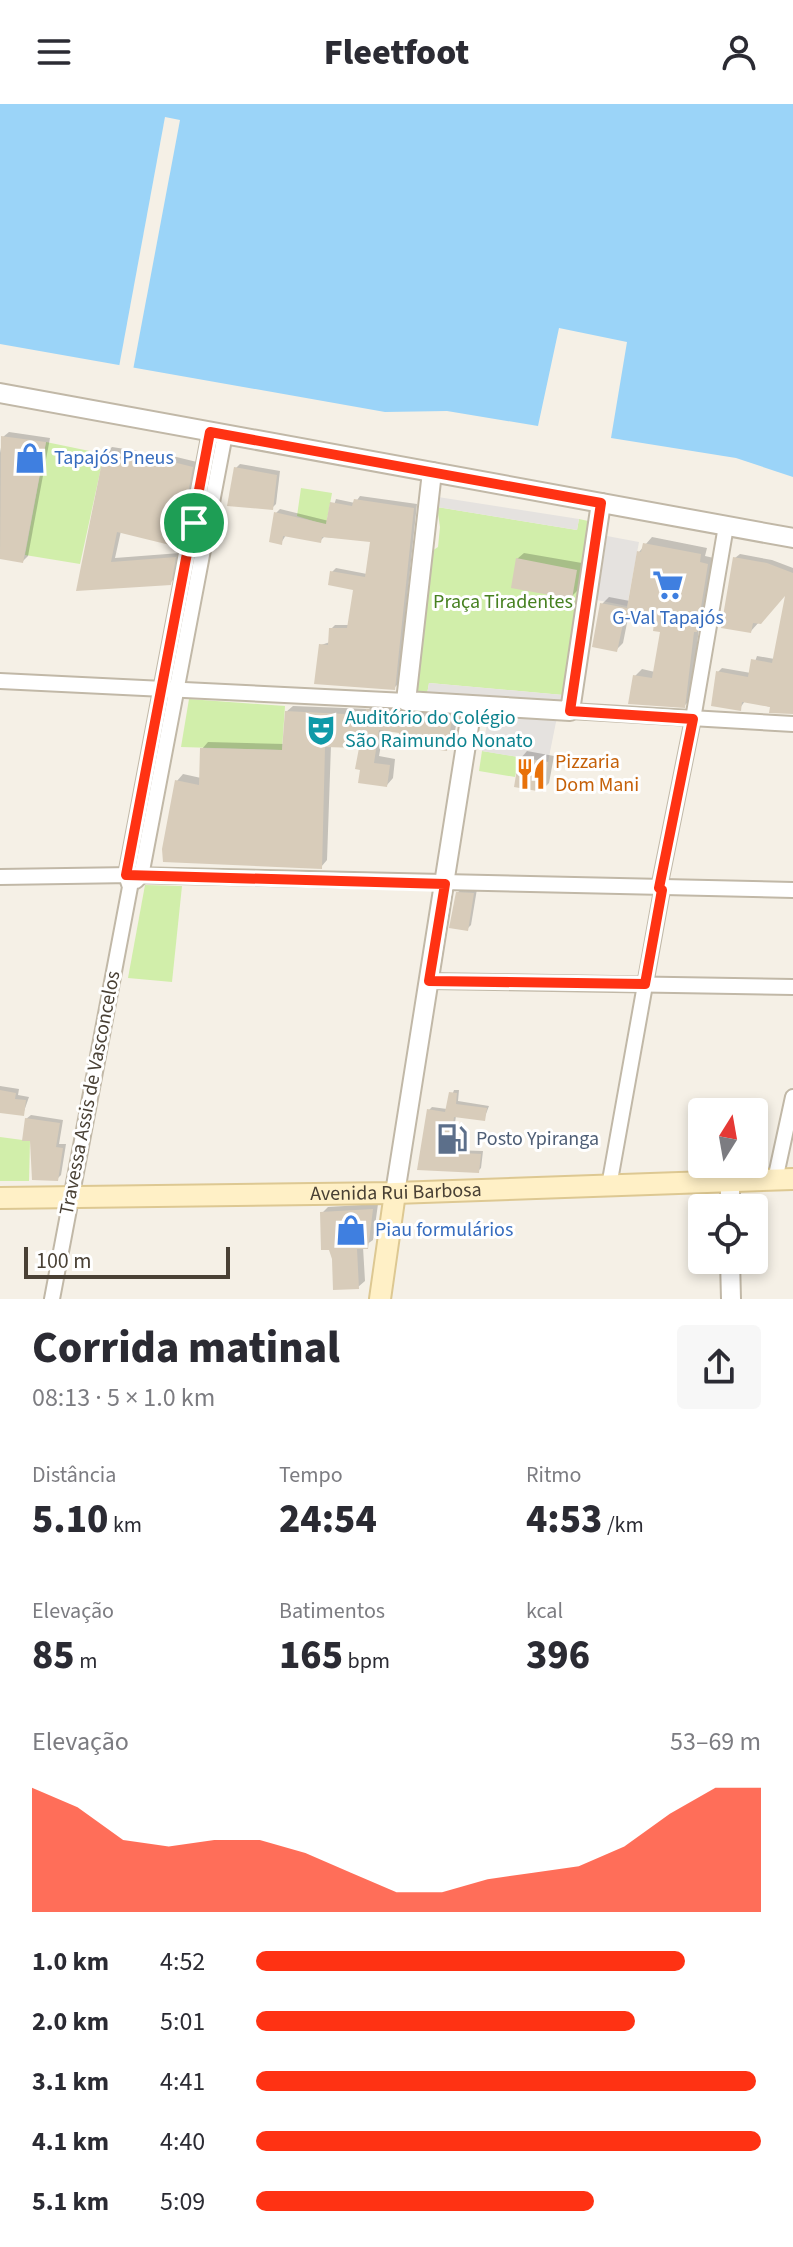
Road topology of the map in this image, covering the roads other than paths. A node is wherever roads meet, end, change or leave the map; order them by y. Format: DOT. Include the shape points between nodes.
graph roads {
  1 [pos="0,393"];
  2 [pos="218,433"];
  3 [pos="432,472"];
  4 [pos="601,503"];
  5 [pos="726,526"];
  6 [pos="793,538"];
  7 [pos="0,681"];
  8 [pos="170,690"];
  9 [pos="406,701"];
  10 [pos="472,707"];
  11 [pos="570,711"];
  12 [pos="693,719"];
  13 [pos="793,724"];
  14 [pos="0,877"];
  15 [pos="133,879"];
  16 [pos="445,884"];
  17 [pos="662,890"];
  18 [pos="793,890"];
  19 [pos="429,981"];
  20 [pos="645,984"];
  21 [pos="793,987"];
  22 [pos="793,1097"];
  23 [pos="784,1180"];
  24 [pos="730,1183"];
  25 [pos="609,1186"];
  26 [pos="395,1193"];
  27 [pos="730,1194"];
  28 [pos="69,1197"];
  29 [pos="0,1198"];
  30 [pos="730,1274"];
  31 [pos="52,1299"];
  32 [pos="380,1299"];
  33 [pos="731,1299"];
  1 -- 2 [label="street"];
  2 -- 3 [label="street"];
  2 -- 8 [label="street, Travessa Assis de Vasconcelos"];
  3 -- 4 [label="street"];
  3 -- 9 [label="street"];
  4 -- 5 [label="street"];
  4 -- 11 [label="street"];
  5 -- 6 [label="street"];
  5 -- 12 [label="street"];
  7 -- 8 [label="street"];
  8 -- 9 [label="street"];
  8 -- 15 [label="street, Travessa Assis de Vasconcelos"];
  9 -- 10 [label="street"];
  10 -- 11 [label="street"];
  10 -- 16 [label="street"];
  11 -- 12 [label="street"];
  12 -- 13 [label="street"];
  12 -- 17 [label="street"];
  14 -- 15 [label="street"];
  15 -- 16 [label="street"];
  15 -- 28 [label="street, Travessa Assis de Vasconcelos"];
  16 -- 17 [label="street"];
  16 -- 19 [label="street"];
  17 -- 18 [label="street"];
  17 -- 20 [label="street"];
  19 -- 20 [label="street"];
  19 -- 26 [label="street"];
  20 -- 21 [label="street"];
  20 -- 25 [label="street"];
  22 -- 23 [label="street"];
  23 -- 24 [label="main road, Avenida Rui Barbosa"];
  24 -- 25 [label="main road, Avenida Rui Barbosa"];
  24 -- 27 [label="street"];
  25 -- 26 [label="main road, Avenida Rui Barbosa"];
  26 -- 28 [label="main road, Avenida Rui Barbosa"];
  26 -- 32 [label="main road"];
  28 -- 29 [label="main road, Avenida Rui Barbosa"];
  28 -- 31 [label="street, Travessa Assis de Vasconcelos"];
  30 -- 33 [label="street"];
}
